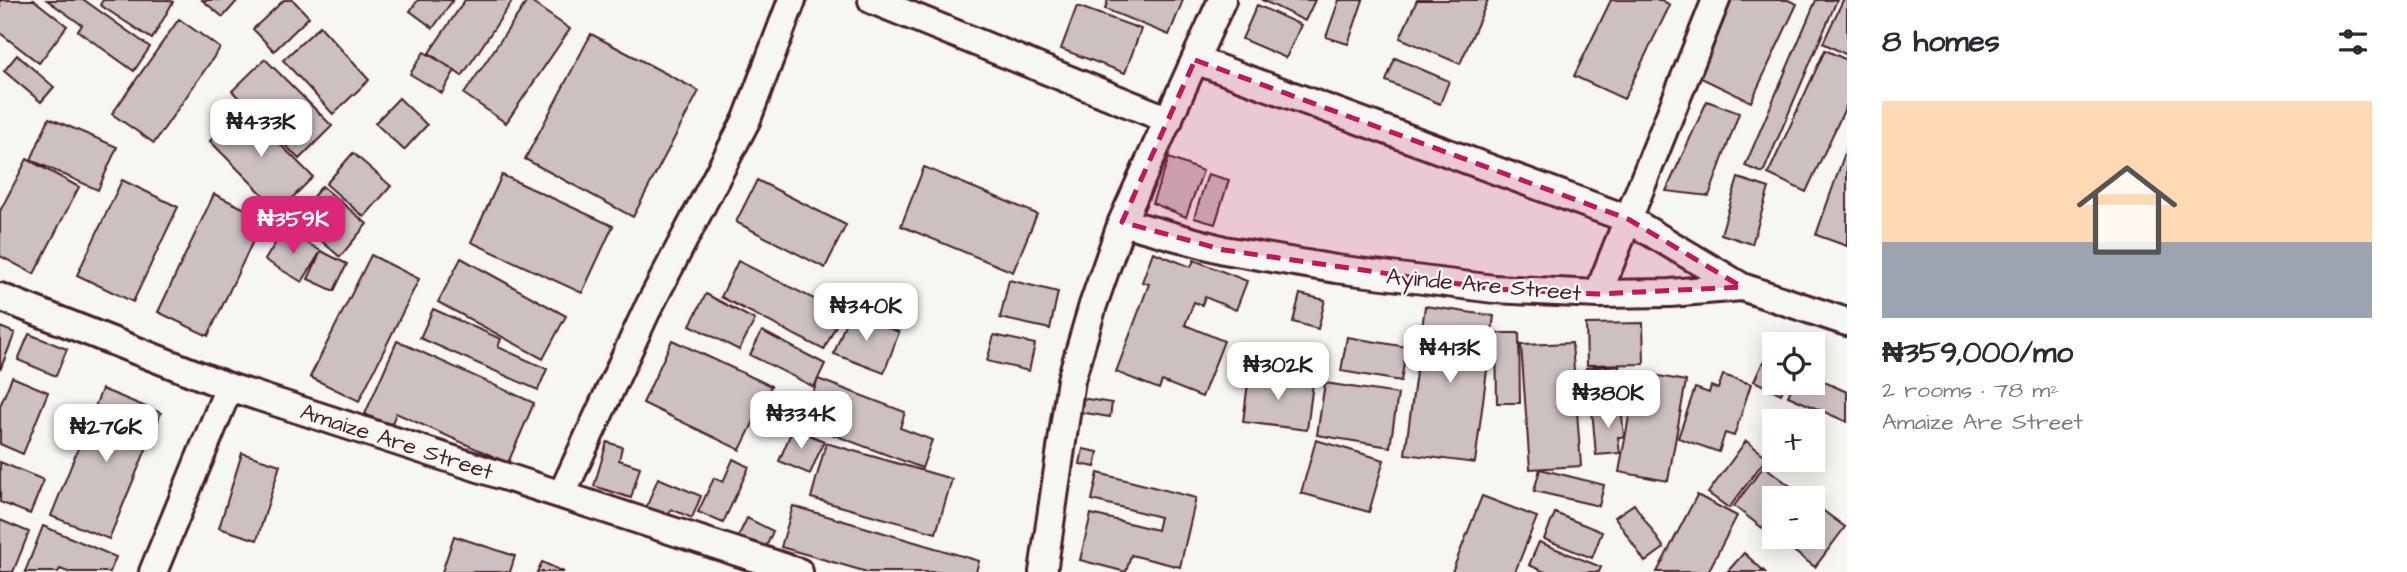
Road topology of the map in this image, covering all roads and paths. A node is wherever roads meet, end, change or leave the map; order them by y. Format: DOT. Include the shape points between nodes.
graph roads {
  1 [pos="792,0"];
  2 [pos="872,0"];
  3 [pos="1222,0"];
  4 [pos="1716,0"];
  5 [pos="1195,60"];
  6 [pos="1169,120"];
  7 [pos="1628,219"];
  8 [pos="1122,222"];
  9 [pos="1742,287"];
  10 [pos="1598,294"];
  11 [pos="0,297"];
  12 [pos="1847,322"];
  13 [pos="229,387"];
  14 [pos="562,494"];
  15 [pos="153,572"];
  16 [pos="799,572"];
  17 [pos="1043,572"];
  1 -- 14 [label="street" via="747,119 646,312"];
  2 -- 6 [label="street"];
  3 -- 5 [label="street"];
  4 -- 7 [label="street"];
  5 -- 6 [label="street"];
  5 -- 7 [label="street"];
  6 -- 8 [label="street"];
  7 -- 9 [label="street"];
  7 -- 10 [label="street"];
  8 -- 10 [label="street, Ayinde Are Street" via="1224,250 1336,269 1494,289"];
  8 -- 17 [label="street" via="1071,380"];
  9 -- 10 [label="street, Ayinde Are Street"];
  9 -- 12 [label="street, Ayinde Are Street"];
  11 -- 13 [label="street, Amaize Are Street"];
  13 -- 14 [label="street, Amaize Are Street"];
  13 -- 15 [label="street"];
  14 -- 16 [label="street, Amaize Are Street"];
}
